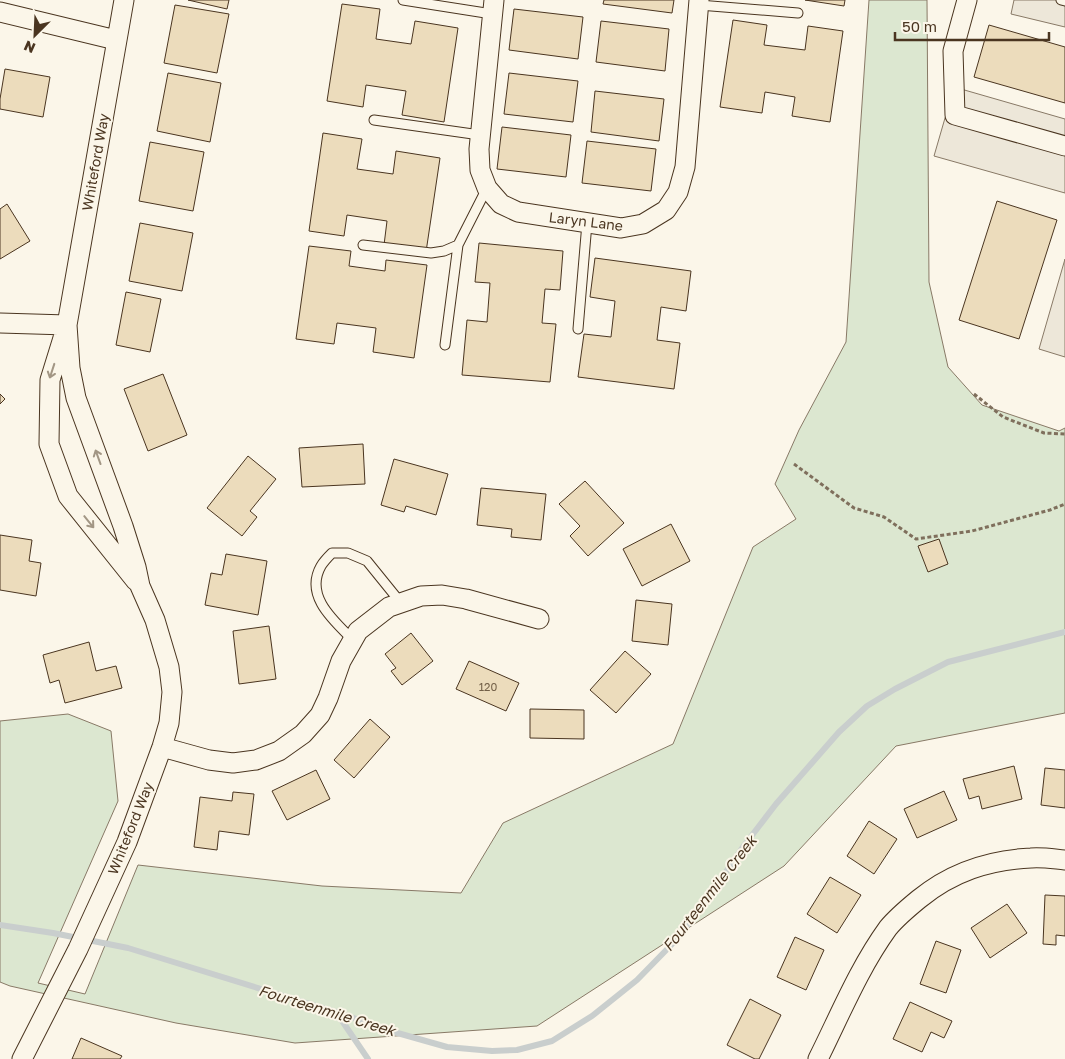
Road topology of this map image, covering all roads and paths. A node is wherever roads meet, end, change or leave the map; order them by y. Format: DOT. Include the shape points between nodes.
graph roads {
  1 [pos="124,0"];
  2 [pos="403,0"];
  3 [pos="967,0"];
  4 [pos="1061,0"];
  5 [pos="1065,1"];
  6 [pos="699,2"];
  7 [pos="493,7"];
  8 [pos="0,12"];
  9 [pos="798,13"];
  10 [pos="116,40"];
  11 [pos="374,120"];
  12 [pos="480,135"];
  13 [pos="1065,146"];
  14 [pos="487,188"];
  15 [pos="587,223"];
  16 [pos="363,245"];
  17 [pos="458,245"];
  18 [pos="0,323"];
  19 [pos="67,325"];
  20 [pos="578,328"];
  21 [pos="445,345"];
  22 [pos="974,394"];
  23 [pos="1065,434"];
  24 [pos="794,464"];
  25 [pos="1065,504"];
  26 [pos="140,586"];
  27 [pos="401,602"];
  28 [pos="539,620"];
  29 [pos="353,640"];
  30 [pos="162,747"];
  31 [pos="1065,860"];
  32 [pos="22,1059"];
  33 [pos="818,1059"];
  1 -- 10 [label="street, Whiteford Way"];
  2 -- 7 [label="lane"];
  3 -- 13 [label="street" via="953,51 955,115"];
  4 -- 5 [label="lane"];
  6 -- 9 [label="lane"];
  6 -- 15 [label="street, Laryn Lane" via="685,167 678,192 666,210 643,224 621,228"];
  7 -- 12 [label="street, Laryn Lane"];
  8 -- 10 [label="street"];
  10 -- 19 [label="street, Whiteford Way"];
  11 -- 12 [label="lane"];
  12 -- 14 [label="street, Laryn Lane" via="480,170"];
  14 -- 15 [label="street, Laryn Lane" via="501,204 518,212"];
  14 -- 17 [label="lane"];
  15 -- 20 [label="lane"];
  16 -- 17 [label="lane" via="430,253"];
  17 -- 21 [label="lane"];
  18 -- 19 [label="street"];
  26 -- 19 [label="street, Whiteford Way, one-way" via="123,526 76,398"];
  19 -- 26 [label="street, Whiteford Way, one-way" via="50,380 49,444 68,496"];
  22 -- 23 [label="path" via="1003,417 1044,433"];
  24 -- 25 [label="path" via="854,508 884,517 916,539 972,531"];
  26 -- 30 [label="street, Whiteford Way" via="156,620 169,668 172,692 169,723"];
  27 -- 28 [label="street" via="421,596 442,595"];
  27 -- 29 [label="street" via="388,607 358,631"];
  27 -- 29 [label="lane" via="367,561 348,553 332,553 321,566 316,581 319,600 331,618"];
  29 -- 30 [label="street" via="341,661 320,715 304,734 279,751 256,760 233,763"];
  30 -- 32 [label="street, Whiteford Way" via="127,842"];
  31 -- 33 [label="street" via="1031,858 990,863 934,887 889,927 868,960"];
}
